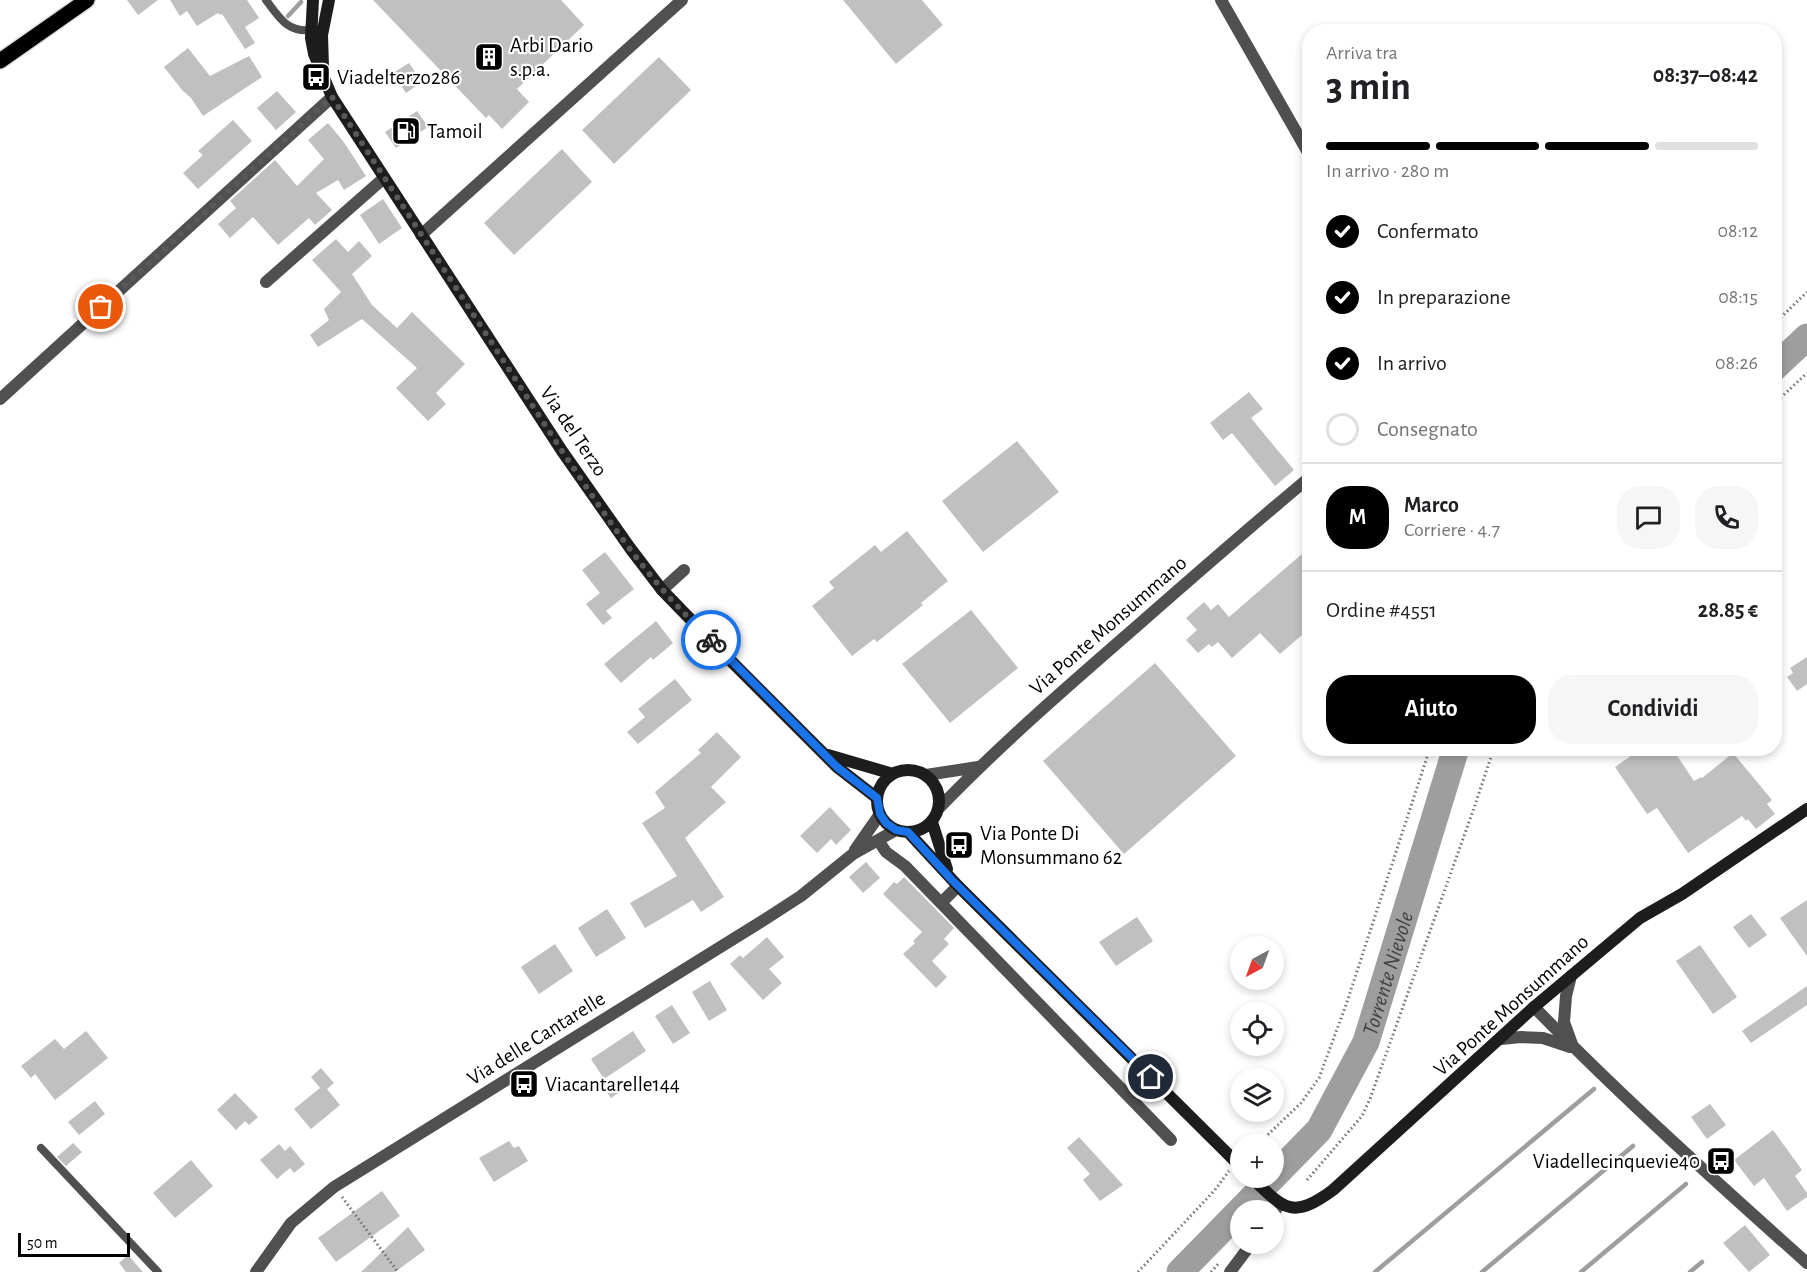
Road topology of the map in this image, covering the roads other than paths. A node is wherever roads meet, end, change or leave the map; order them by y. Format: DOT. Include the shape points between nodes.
graph roads {
  1 [pos="87,0"];
  2 [pos="266,0"];
  3 [pos="313,0"];
  4 [pos="329,0"];
  5 [pos="682,0"];
  6 [pos="1221,0"];
  7 [pos="312,30"];
  8 [pos="0,61"];
  9 [pos="323,75"];
  10 [pos="332,97"];
  11 [pos="1302,142"];
  12 [pos="384,178"];
  13 [pos="421,236"];
  14 [pos="266,282"];
  15 [pos="0,399"];
  16 [pos="1302,484"];
  17 [pos="684,570"];
  18 [pos="662,590"];
  19 [pos="825,754"];
  20 [pos="979,766"];
  21 [pos="893,774"];
  22 [pos="926,776"];
  23 [pos="877,798"];
  24 [pos="939,808"];
  25 [pos="1807,809"];
  26 [pos="880,814"];
  27 [pos="932,822"];
  28 [pos="902,831"];
  29 [pos="878,840"];
  30 [pos="853,854"];
  31 [pos="955,882"];
  32 [pos="941,903"];
  33 [pos="1571,976"];
  34 [pos="1534,1007"];
  35 [pos="1500,1039"];
  36 [pos="1574,1048"];
  37 [pos="1171,1140"];
  38 [pos="41,1148"];
  39 [pos="1230,1156"];
  40 [pos="1261,1188"];
  41 [pos="1271,1200"];
  42 [pos="1284,1206"];
  43 [pos="1244,1254"];
  44 [pos="1807,1263"];
  45 [pos="158,1272"];
  46 [pos="256,1272"];
  47 [pos="1230,1272"];
  1 -- 8 [label="main road"];
  2 -- 7 [label="lane" via="291,28"];
  3 -- 7 [label="street, Via del Terzo"];
  4 -- 9 [label="street" via="322,35"];
  5 -- 13 [label="street"];
  6 -- 11 [label="street"];
  7 -- 9 [label="street, Via del Terzo" via="314,54"];
  9 -- 10 [label="street, Via del Terzo"];
  10 -- 12 [label="street, Via del Terzo"];
  10 -- 15 [label="street"];
  12 -- 13 [label="street, Via del Terzo"];
  12 -- 14 [label="street"];
  13 -- 18 [label="street, Via del Terzo" via="562,451"];
  16 -- 20 [label="street, Via Ponte Monsummano"];
  17 -- 18 [label="street"];
  18 -- 19 [label="street, Via del Terzo"];
  19 -- 21 [label="street"];
  19 -- 23 [label="street, Via del Terzo"];
  20 -- 22 [label="street"];
  20 -- 24 [label="street, Via Ponte Monsummano"];
  21 -- 22 [label="street" via="912,770"];
  21 -- 23 [label="street" via="884,782"];
  22 -- 24 [label="street" via="936,786"];
  23 -- 26 [label="street"];
  24 -- 27 [label="street"];
  25 -- 33 [label="street, Via Ponte Monsummano" via="1640,918"];
  26 -- 28 [label="street" via="886,823"];
  26 -- 30 [label="street, Via delle Cantarelle"];
  27 -- 28 [label="street" via="922,830"];
  27 -- 31 [label="street" via="943,861"];
  28 -- 29 [label="street, Via delle Cantarelle"];
  28 -- 31 [label="street"];
  29 -- 30 [label="street, Via delle Cantarelle"];
  29 -- 32 [label="street"];
  30 -- 46 [label="street, Via delle Cantarelle" via="767,918 334,1187 291,1223"];
  31 -- 32 [label="street"];
  31 -- 39 [label="street"];
  32 -- 37 [label="street"];
  33 -- 34 [label="street, Via Ponte Monsummano"];
  33 -- 36 [label="street" via="1564,1022"];
  34 -- 35 [label="street, Via Ponte Monsummano"];
  34 -- 36 [label="street"];
  35 -- 36 [label="street" via="1543,1038"];
  35 -- 42 [label="street, Via Ponte Monsummano" via="1333,1190 1306,1206"];
  36 -- 44 [label="street"];
  38 -- 45 [label="lane"];
  40 -- 41 [label="street, Via Ponte Monsummano"];
  43 -- 47 [label="street"];
}
